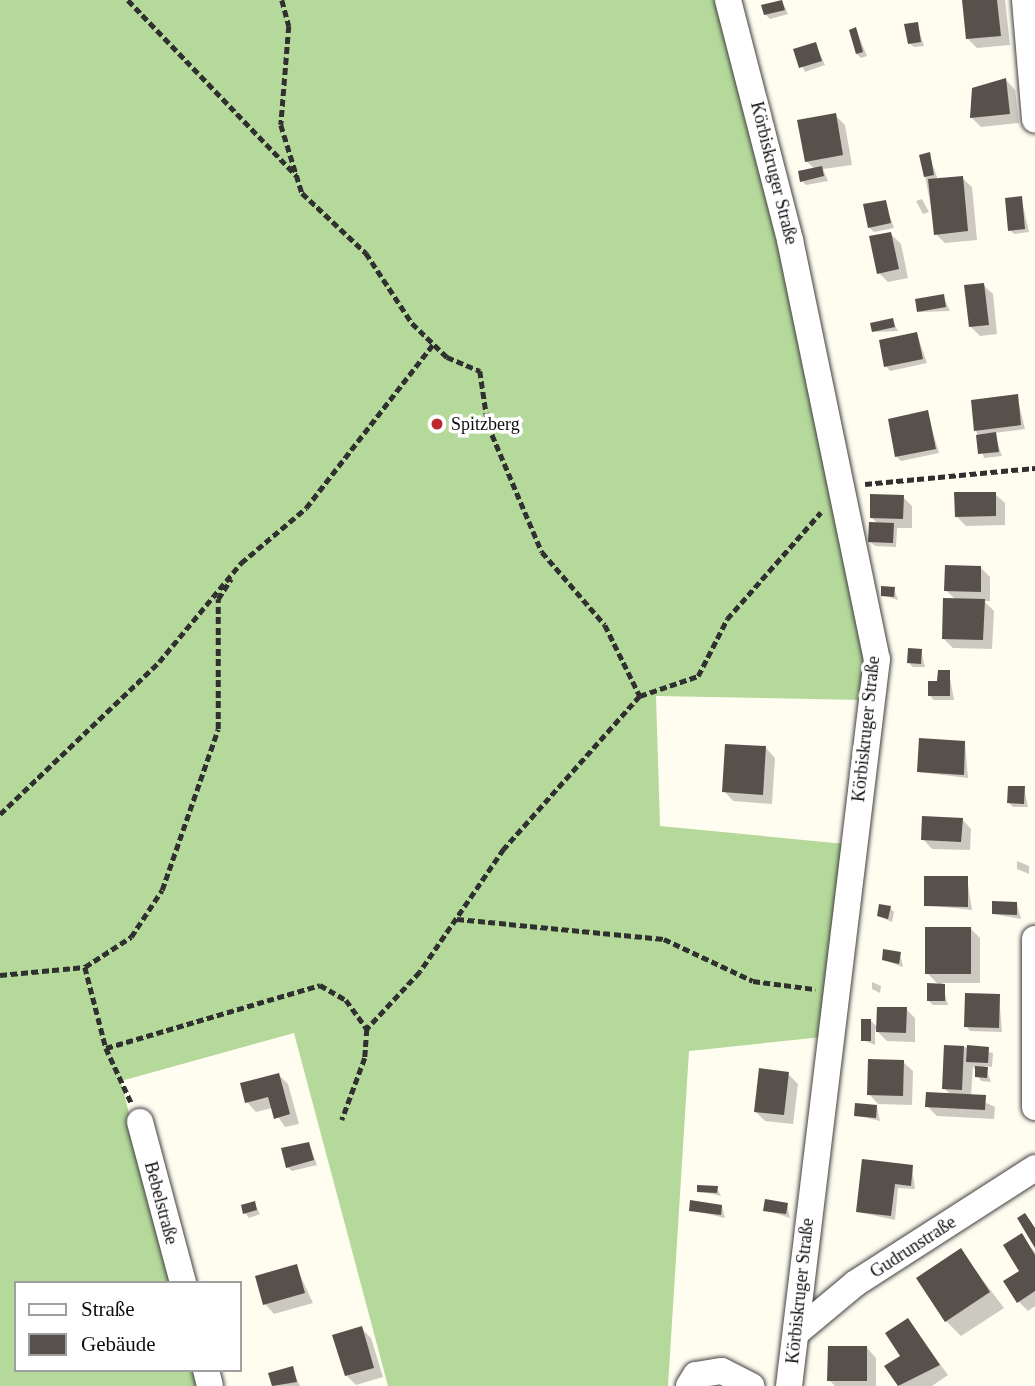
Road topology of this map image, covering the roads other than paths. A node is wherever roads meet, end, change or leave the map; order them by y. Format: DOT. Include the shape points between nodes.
graph roads {
  1 [pos="728,0"];
  2 [pos="1025,0"];
  3 [pos="1035,120"];
  4 [pos="1035,939"];
  5 [pos="1035,1107"];
  6 [pos="140,1122"];
  7 [pos="1035,1168"];
  8 [pos="182,1281"];
  9 [pos="796,1333"];
  10 [pos="688,1386"];
  11 [pos="751,1386"];
  12 [pos="789,1386"];
  1 -- 9 [label="street, Körbiskruger Straße" via="790,240 877,659"];
  2 -- 3 [label="street"];
  4 -- 5 [label="street"];
  6 -- 8 [label="street, Bebelstraße"];
  7 -- 9 [label="street, Gudrunstraße" via="856,1283"];
  9 -- 12 [label="street, Körbiskruger Straße"];
  10 -- 11 [label="street" via="695,1375 722,1371"];
}
